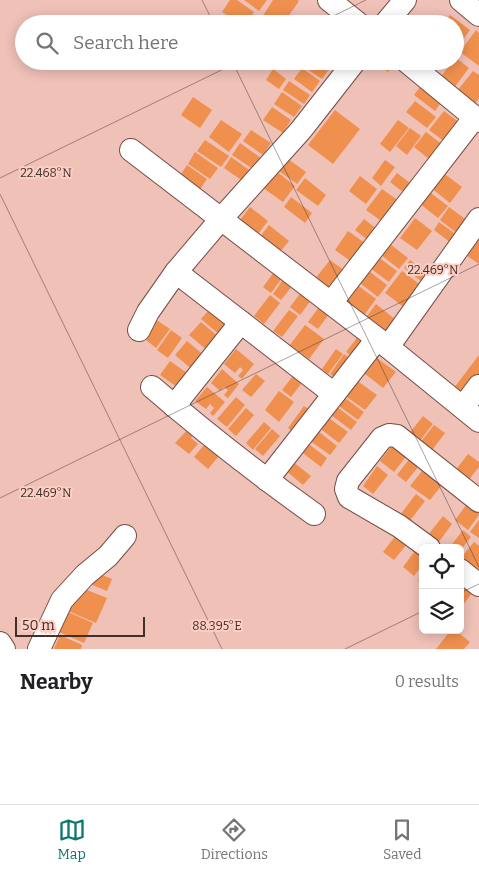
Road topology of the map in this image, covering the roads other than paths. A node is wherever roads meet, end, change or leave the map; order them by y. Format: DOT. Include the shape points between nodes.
graph roads {
  1 [pos="328,0"];
  2 [pos="405,0"];
  3 [pos="461,0"];
  4 [pos="348,15"];
  5 [pos="392,15"];
  6 [pos="479,15"];
  7 [pos="348,70"];
  8 [pos="417,70"];
  9 [pos="477,119"];
  10 [pos="131,150"];
  11 [pos="221,219"];
  12 [pos="479,219"];
  13 [pos="176,272"];
  14 [pos="331,303"];
  15 [pos="241,322"];
  16 [pos="139,330"];
  17 [pos="383,343"];
  18 [pos="479,386"];
  19 [pos="152,387"];
  20 [pos="334,394"];
  21 [pos="174,406"];
  22 [pos="471,414"];
  23 [pos="267,480"];
  24 [pos="479,501"];
  25 [pos="314,514"];
  26 [pos="125,536"];
  27 [pos="424,544"];
  28 [pos="464,573"];
  29 [pos="479,585"];
  30 [pos="0,643"];
  31 [pos="4,649"];
  32 [pos="39,649"];
  1 -- 4 [label="street"];
  2 -- 5 [label="street"];
  3 -- 6 [label="street"];
  7 -- 11 [label="street" via="301,130"];
  8 -- 9 [label="street"];
  9 -- 14 [label="street"];
  10 -- 11 [label="street"];
  11 -- 13 [label="street"];
  11 -- 14 [label="street"];
  12 -- 17 [label="street"];
  13 -- 15 [label="street"];
  13 -- 16 [label="street"];
  14 -- 17 [label="street"];
  15 -- 20 [label="street"];
  15 -- 21 [label="street"];
  17 -- 20 [label="street"];
  17 -- 22 [label="street"];
  18 -- 22 [label="street"];
  19 -- 21 [label="street"];
  20 -- 23 [label="street"];
  21 -- 23 [label="street"];
  23 -- 25 [label="street"];
  24 -- 27 [label="street" via="397,436 382,438 348,481 349,497 400,526"];
  26 -- 32 [label="street" via="62,600"];
  28 -- 29 [label="street"];
  30 -- 31 [label="street"];
}
